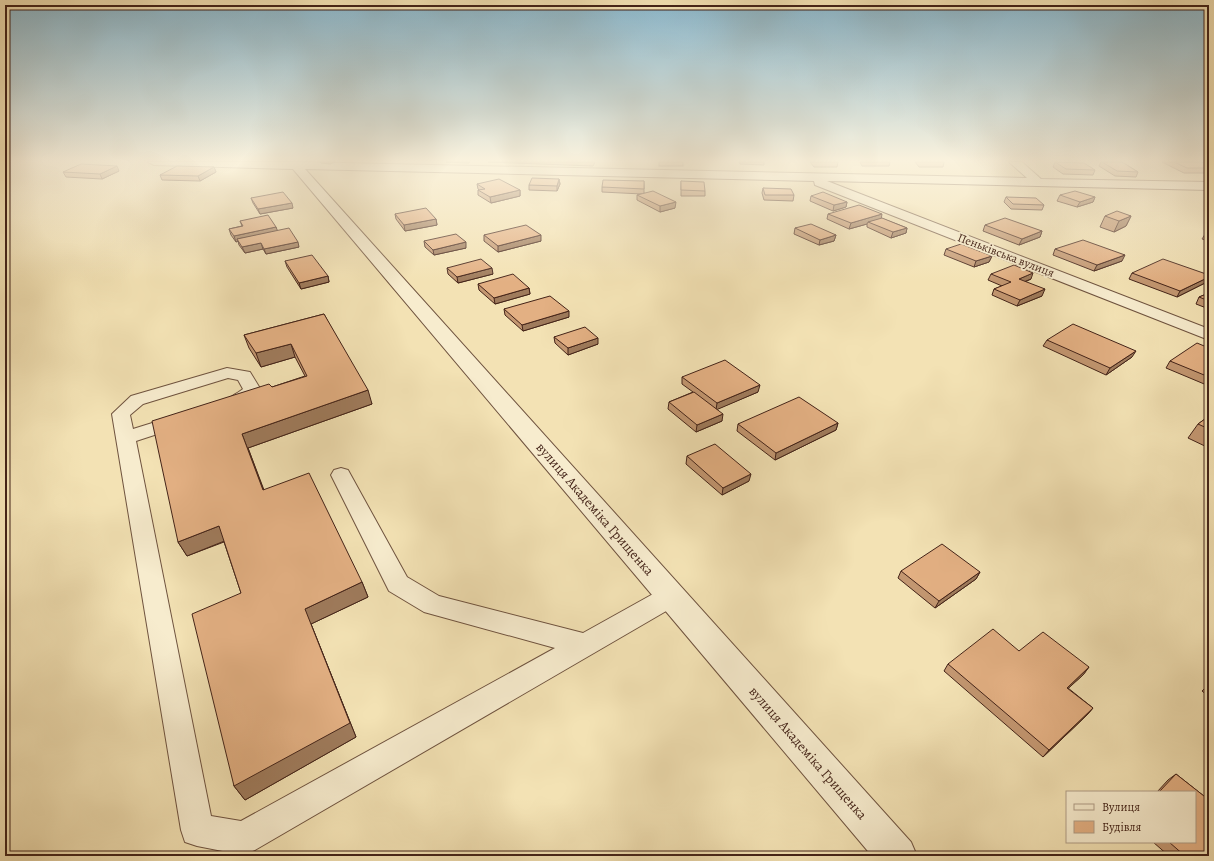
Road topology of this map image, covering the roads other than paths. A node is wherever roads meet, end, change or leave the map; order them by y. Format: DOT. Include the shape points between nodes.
graph roads {
  1 [pos="328,202"];
  2 [pos="871,202"];
  3 [pos="1209,335"];
  4 [pos="125,438"];
  5 [pos="341,475"];
  6 [pos="671,596"];
  7 [pos="586,644"];
  8 [pos="897,856"];
  1 -- 6 [label="street, вулиця Академіка Грищенка"];
  2 -- 3 [label="street, Пеньківська вулиця"];
  4 -- 4 [label="lane" via="121,414 138,400 227,373 244,376 252,390 240,401"];
  4 -- 7 [label="lane" via="197,830 244,838"];
  5 -- 7 [label="lane" via="398,584 433,605"];
  6 -- 7 [label="lane"];
  6 -- 8 [label="street, вулиця Академіка Грищенка"];
}
